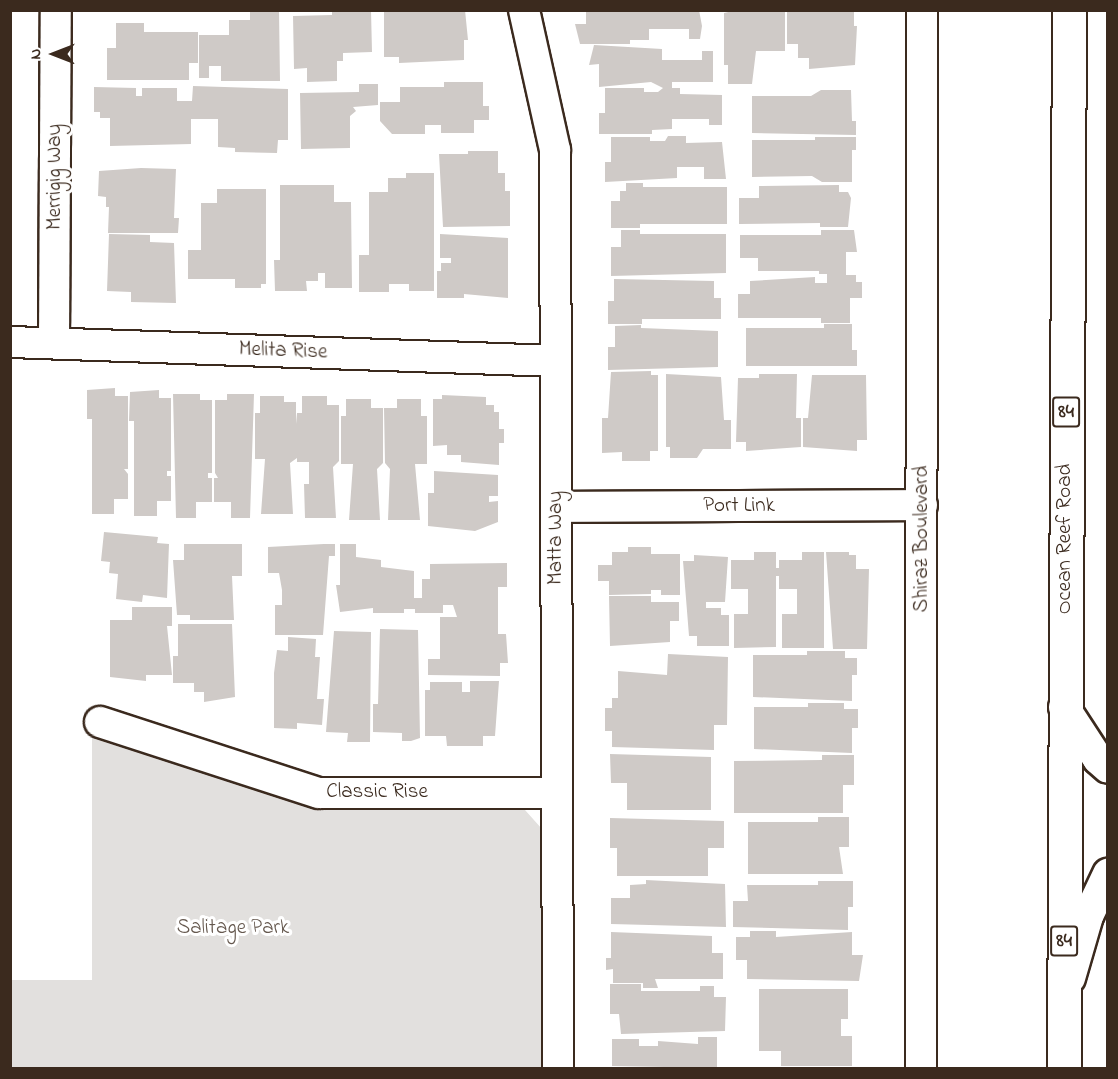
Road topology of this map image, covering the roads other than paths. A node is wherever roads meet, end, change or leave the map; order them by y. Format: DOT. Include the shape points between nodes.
graph roads {
  1 [pos="56,10"];
  2 [pos="524,10"];
  3 [pos="922,10"];
  4 [pos="1070,10"];
  5 [pos="10,342"];
  6 [pos="54,343"];
  7 [pos="556,362"];
  8 [pos="922,505"];
  9 [pos="556,507"];
  10 [pos="1064,707"];
  11 [pos="100,722"];
  12 [pos="1107,768"];
  13 [pos="557,793"];
  14 [pos="1107,874"];
  15 [pos="1064,998"];
  16 [pos="558,1068"];
  17 [pos="921,1068"];
  18 [pos="1064,1068"];
  1 -- 6 [label="street, Merrigig Way"];
  2 -- 7 [label="street, Matta Way" via="555,150"];
  3 -- 8 [label="street, Shiraz Boulevard"];
  4 -- 10 [label="main road, Ocean Reef Road / 84"];
  5 -- 6 [label="street, Melita Rise"];
  6 -- 7 [label="street, Melita Rise"];
  7 -- 9 [label="street, Matta Way"];
  8 -- 9 [label="street, Port Link"];
  8 -- 17 [label="street, Shiraz Boulevard"];
  9 -- 13 [label="street, Matta Way"];
  10 -- 12 [label="street"];
  10 -- 15 [label="main road, Ocean Reef Road / 84"];
  11 -- 13 [label="street, Classic Rise" via="319,793"];
  13 -- 16 [label="street, Matta Way"];
  14 -- 15 [label="street" via="1088,916"];
  15 -- 18 [label="main road, Ocean Reef Road / 84"];
}
